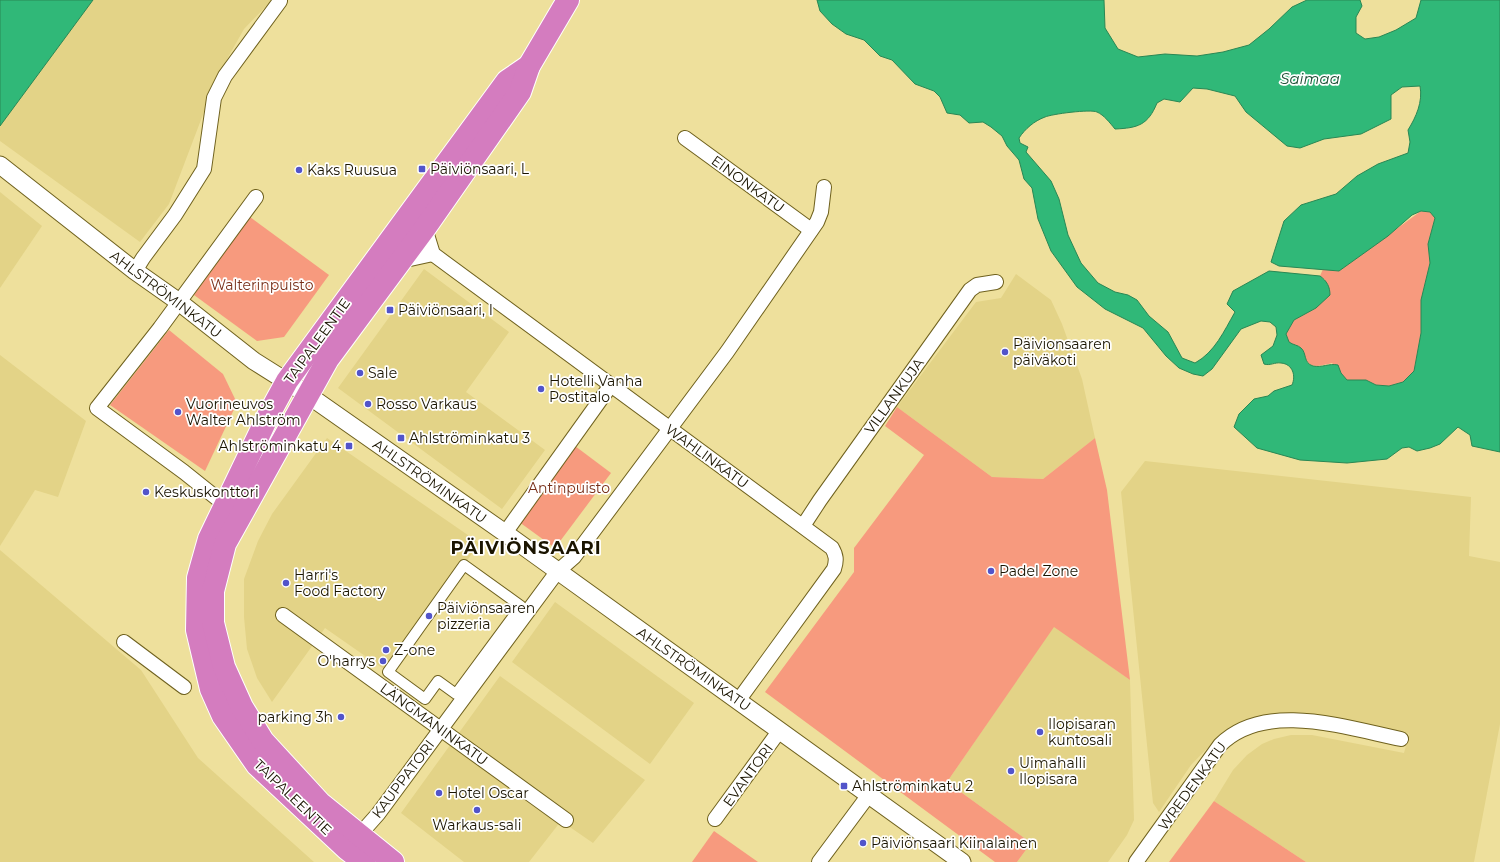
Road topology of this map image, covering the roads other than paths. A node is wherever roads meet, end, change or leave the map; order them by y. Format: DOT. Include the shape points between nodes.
graph roads {
  1 [pos="568,0"];
  2 [pos="280,1"];
  3 [pos="529,66"];
  4 [pos="685,138"];
  5 [pos="0,165"];
  6 [pos="824,187"];
  7 [pos="256,197"];
  8 [pos="425,228"];
  9 [pos="811,230"];
  10 [pos="433,254"];
  11 [pos="401,261"];
  12 [pos="135,272"];
  13 [pos="996,282"];
  14 [pos="179,302"];
  15 [pos="287,381"];
  16 [pos="611,385"];
  17 [pos="308,395"];
  18 [pos="669,429"];
  19 [pos="219,500"];
  20 [pos="803,526"];
  21 [pos="505,533"];
  22 [pos="556,572"];
  23 [pos="283,615"];
  24 [pos="124,642"];
  25 [pos="184,687"];
  26 [pos="425,699"];
  27 [pos="738,701"];
  28 [pos="440,728"];
  29 [pos="780,730"];
  30 [pos="1401,739"];
  31 [pos="868,796"];
  32 [pos="715,819"];
  33 [pos="566,820"];
  34 [pos="357,849"];
  35 [pos="954,860"];
  36 [pos="393,862"];
  37 [pos="819,862"];
  38 [pos="1136,862"];
  1 -- 3 [label="highway, TAIPALEENTIE"];
  2 -- 12 [label="street" via="224,76 214,98 204,169"];
  3 -- 8 [label="highway, TAIPALEENTIE" via="520,92"];
  3 -- 15 [label="highway, TAIPALEENTIE" via="507,81"];
  4 -- 9 [label="street, EINONKATU"];
  5 -- 12 [label="street, AHLSTRÖMINKATU"];
  6 -- 9 [label="street" via="821,212"];
  7 -- 14 [label="street"];
  8 -- 10 [label="street"];
  8 -- 11 [label="highway, TAIPALEENTIE"];
  9 -- 18 [label="street"];
  10 -- 11 [label="street"];
  10 -- 16 [label="street, WAHLINKATU"];
  11 -- 17 [label="highway, TAIPALEENTIE" via="328,359"];
  12 -- 14 [label="street, AHLSTRÖMINKATU"];
  13 -- 20 [label="street, VILLANKUJA" via="977,285 970,290"];
  14 -- 15 [label="street, AHLSTRÖMINKATU" via="254,361"];
  14 -- 19 [label="street" via="97,408"];
  15 -- 17 [label="street, AHLSTRÖMINKATU"];
  15 -- 34 [label="highway, TAIPALEENTIE" via="209,539 198,578 197,630 211,689 223,716 257,765"];
  16 -- 18 [label="street, WAHLINKATU"];
  16 -- 21 [label="street"];
  17 -- 21 [label="street, AHLSTRÖMINKATU"];
  17 -- 34 [label="highway, TAIPALEENTIE" via="225,544 214,591 213,623 224,667 242,707 263,741 320,803"];
  18 -- 20 [label="street, WAHLINKATU"];
  18 -- 22 [label="street" via="574,557"];
  20 -- 27 [label="street, WAHLINKATU" via="832,548 837,562"];
  21 -- 22 [label="street, AHLSTRÖMINKATU"];
  22 -- 27 [label="street, AHLSTRÖMINKATU"];
  22 -- 28 [label="street, KAUPPATORI"];
  23 -- 28 [label="street, LÄNGMANINKATU"];
  24 -- 25 [label="street"];
  26 -- 26 [label="street" via="388,672 464,565 521,606 456,694 438,681"];
  27 -- 29 [label="street, AHLSTRÖMINKATU"];
  28 -- 33 [label="street, LÄNGMANINKATU"];
  28 -- 34 [label="street, KAUPPATORI" via="378,814"];
  29 -- 31 [label="street, AHLSTRÖMINKATU"];
  29 -- 32 [label="street, EVANTORI"];
  30 -- 38 [label="street, WREDENKATU" via="1302,721 1271,721 1238,731 1220,745"];
  31 -- 35 [label="street, AHLSTRÖMINKATU"];
  31 -- 37 [label="street"];
  34 -- 36 [label="highway, TAIPALEENTIE"];
}
